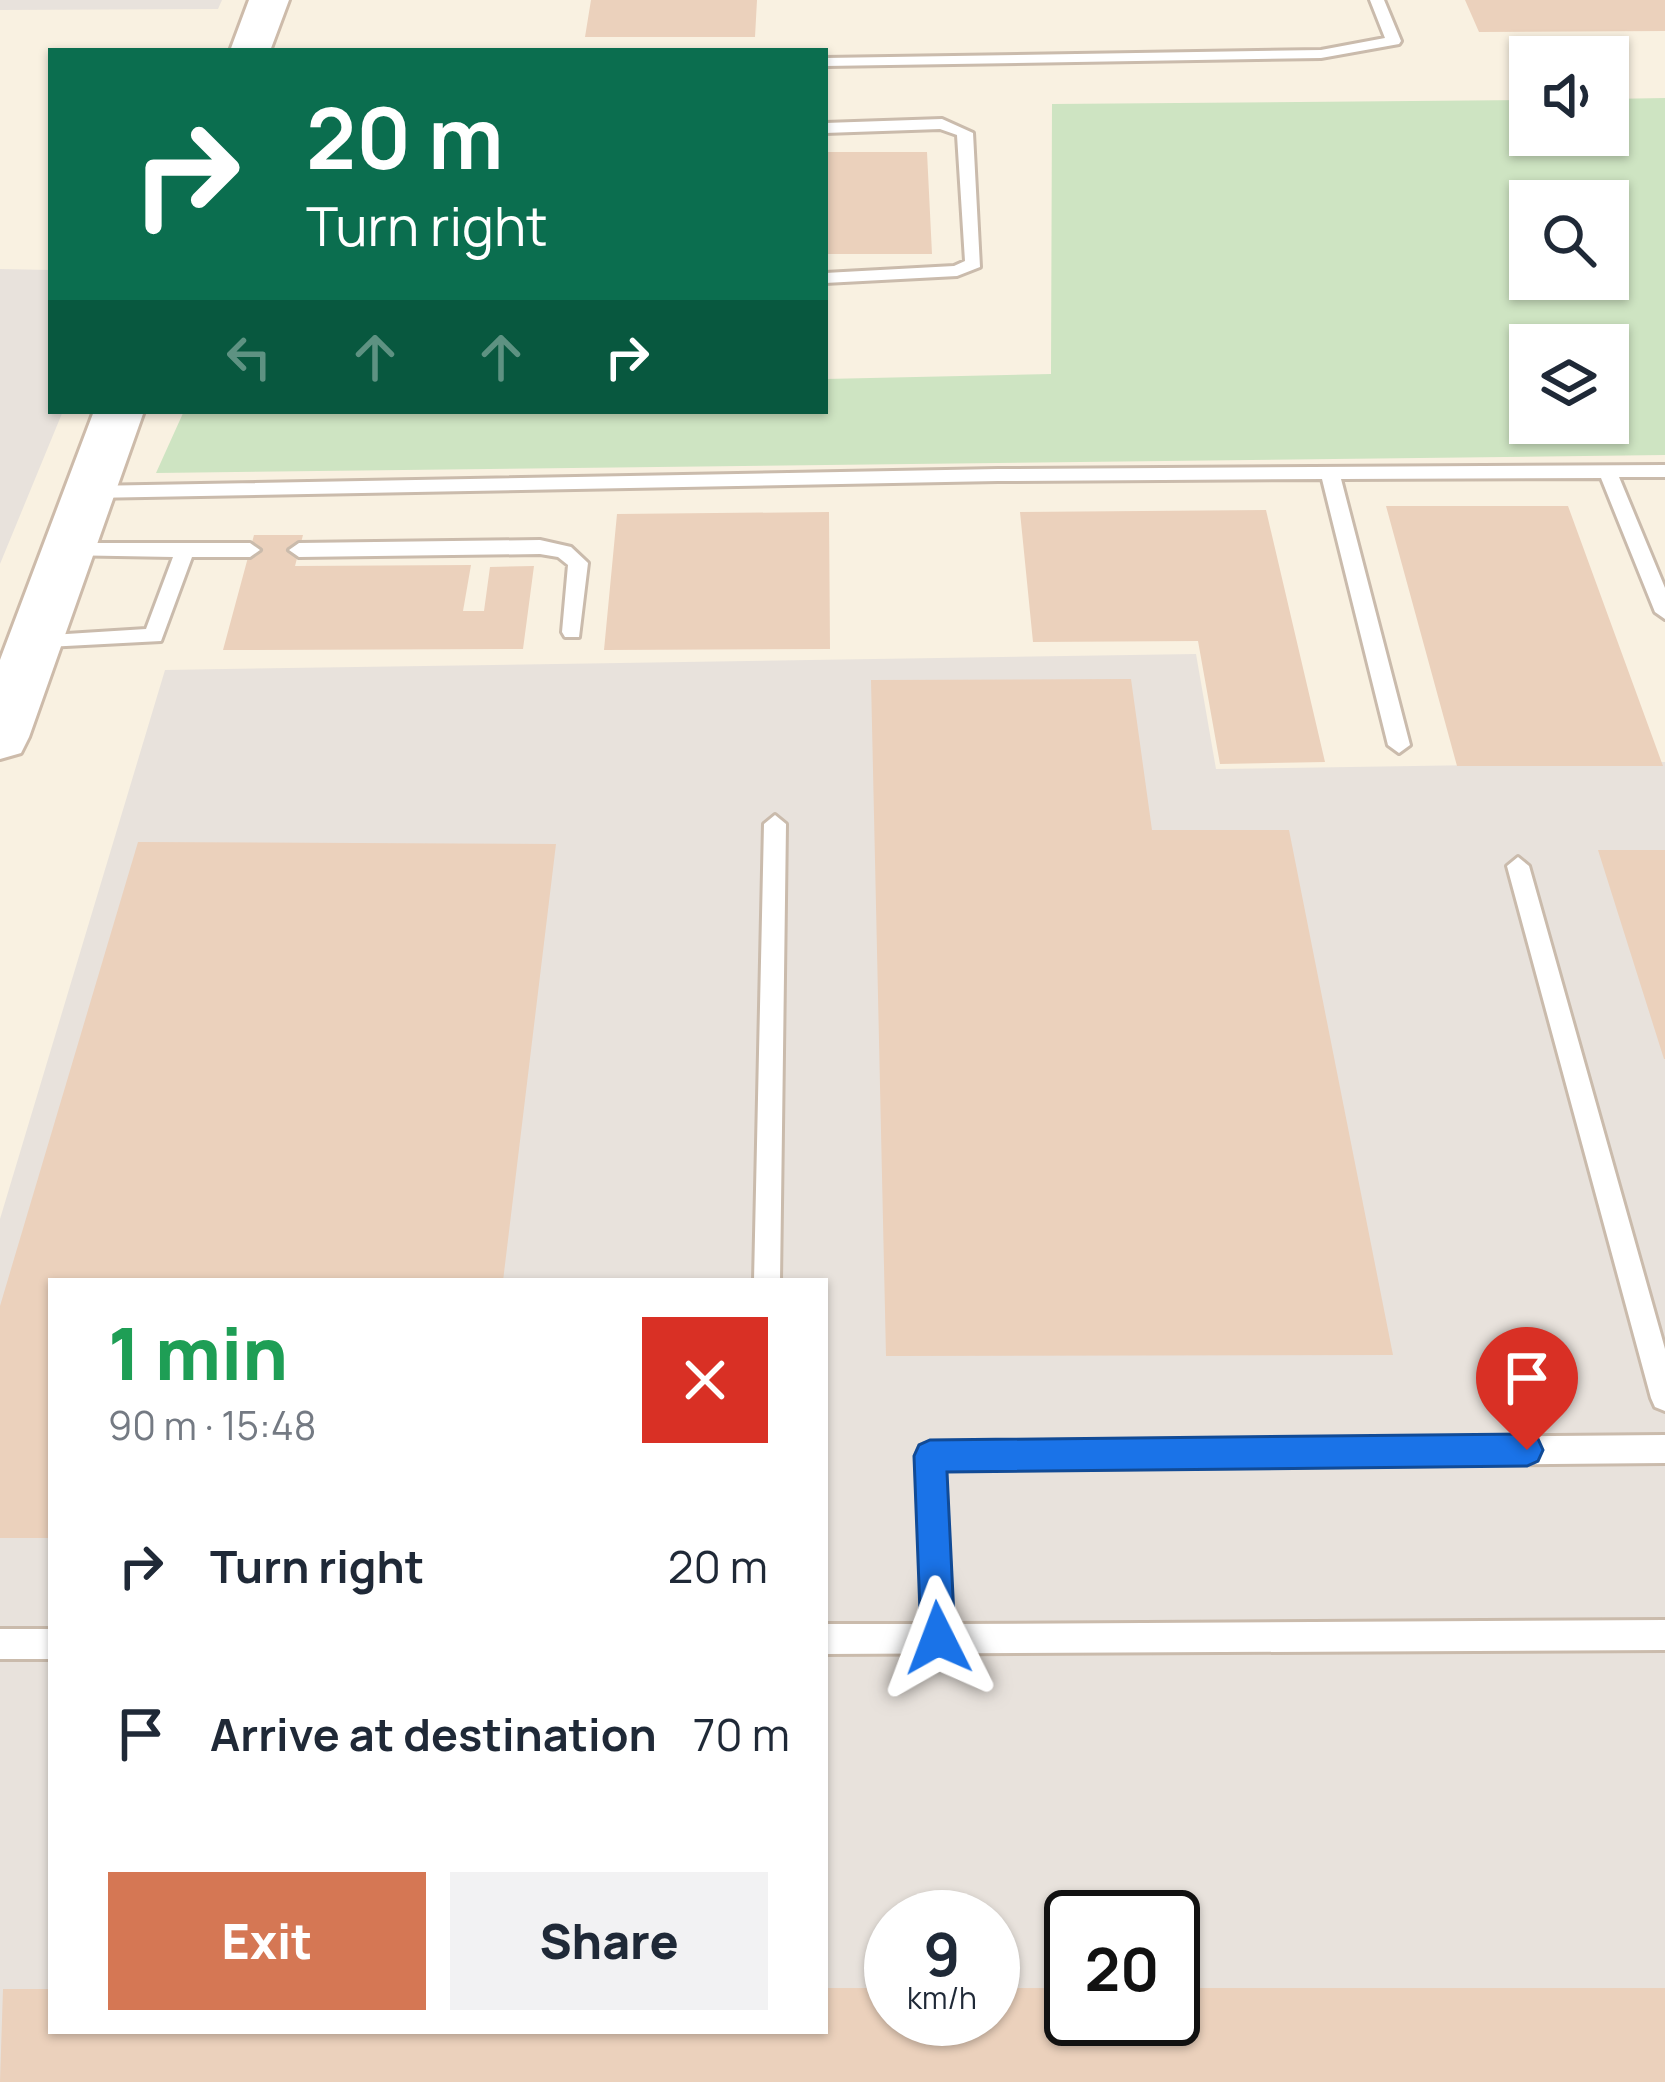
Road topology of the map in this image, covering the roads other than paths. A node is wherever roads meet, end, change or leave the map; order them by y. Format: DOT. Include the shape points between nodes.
graph roads {
  1 [pos="269,0"];
  2 [pos="1376,0"];
  3 [pos="251,48"];
  4 [pos="828,62"];
  5 [pos="828,128"];
  6 [pos="828,278"];
  7 [pos="118,414"];
  8 [pos="1607,470"];
  9 [pos="1665,471"];
  10 [pos="1330,472"];
  11 [pos="90,492"];
  12 [pos="68,550"];
  13 [pos="185,550"];
  14 [pos="250,550"];
  15 [pos="299,550"];
  16 [pos="1665,612"];
  17 [pos="572,632"];
  18 [pos="34,643"];
  19 [pos="0,736"];
  20 [pos="1400,745"];
  21 [pos="776,824"];
  22 [pos="1518,866"];
  23 [pos="767,1278"];
  24 [pos="1665,1398"];
  25 [pos="1665,1449"];
  26 [pos="1665,1635"];
  27 [pos="938,1638"];
  28 [pos="828,1639"];
  29 [pos="0,1644"];
  30 [pos="48,1644"];
  1 -- 3 [label="main road"];
  2 -- 4 [label="lane" via="1394,40 1321,54"];
  5 -- 6 [label="lane" via="942,124 965,133 974,263 957,272"];
  7 -- 11 [label="main road"];
  8 -- 9 [label="lane"];
  8 -- 10 [label="lane"];
  8 -- 16 [label="lane"];
  10 -- 11 [label="lane"];
  10 -- 20 [label="lane"];
  11 -- 12 [label="main road"];
  12 -- 13 [label="lane"];
  12 -- 18 [label="main road"];
  13 -- 14 [label="lane"];
  13 -- 18 [label="lane" via="154,636"];
  15 -- 17 [label="lane" via="564,552 578,563"];
  18 -- 19 [label="main road"];
  21 -- 23 [label="lane"];
  22 -- 24 [label="lane"];
  25 -- 27 [label="lane" via="930,1456"];
  26 -- 27 [label="lane"];
  27 -- 28 [label="lane"];
  29 -- 30 [label="lane"];
}
